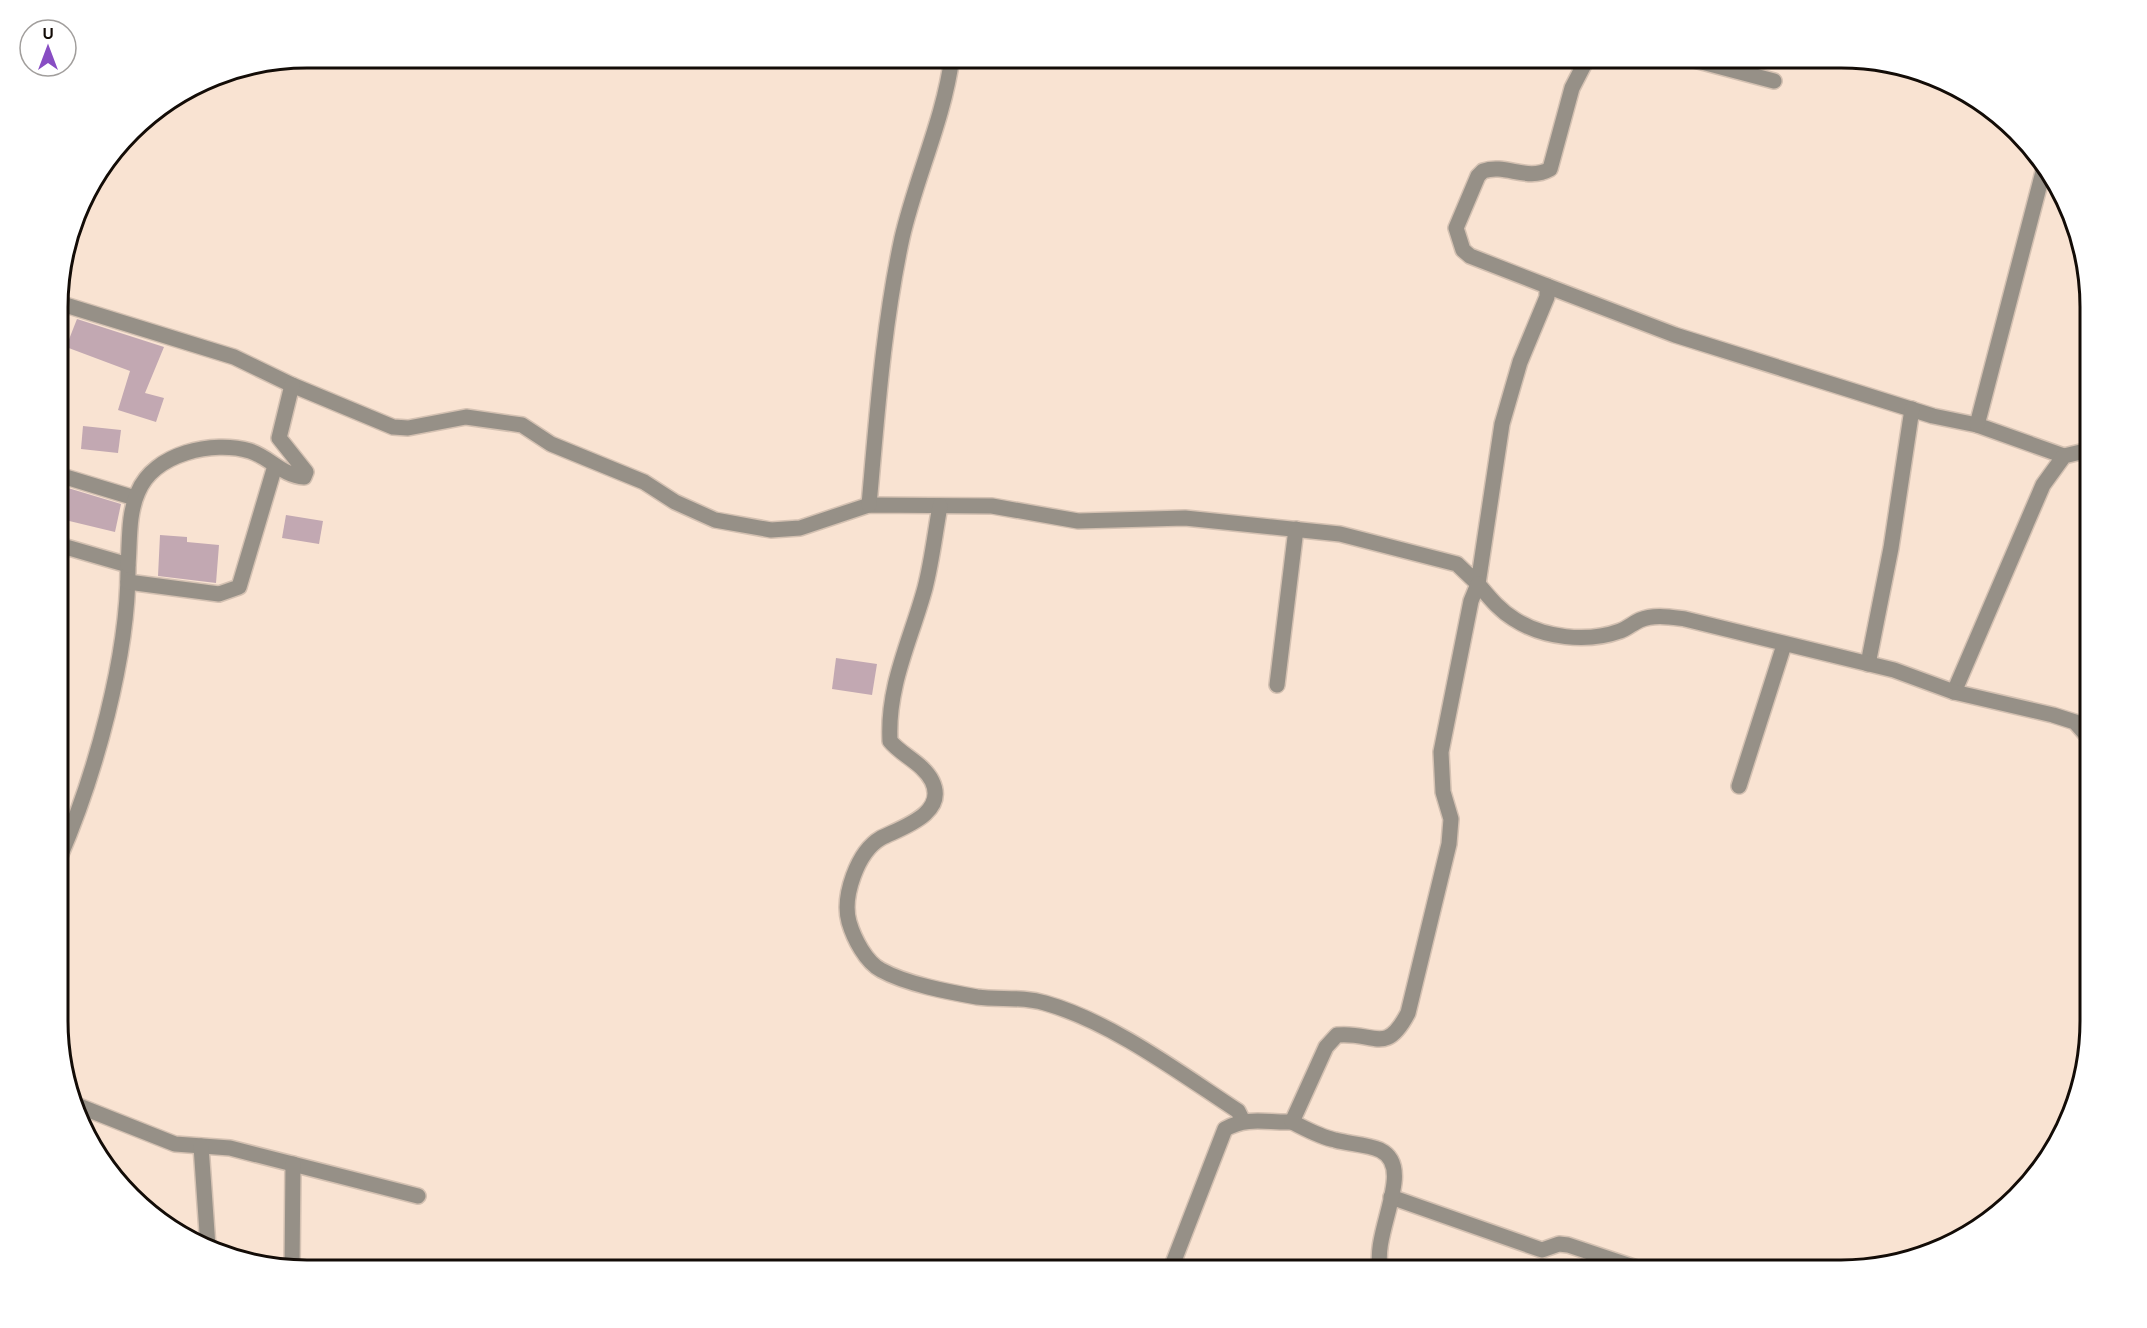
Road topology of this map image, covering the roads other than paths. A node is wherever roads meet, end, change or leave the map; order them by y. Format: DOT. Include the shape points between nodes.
graph roads {
  1 [pos="950,68"];
  2 [pos="1582,68"];
  3 [pos="1725,68"];
  4 [pos="1774,81"];
  5 [pos="2043,179"];
  6 [pos="1547,286"];
  7 [pos="68,306"];
  8 [pos="292,385"];
  9 [pos="1912,409"];
  10 [pos="1977,425"];
  11 [pos="2080,452"];
  12 [pos="2064,456"];
  13 [pos="275,466"];
  14 [pos="68,478"];
  15 [pos="135,498"];
  16 [pos="869,505"];
  17 [pos="940,506"];
  18 [pos="1296,529"];
  19 [pos="68,548"];
  20 [pos="128,565"];
  21 [pos="128,582"];
  22 [pos="1478,584"];
  23 [pos="1784,645"];
  24 [pos="1868,664"];
  25 [pos="1277,685"];
  26 [pos="1954,692"];
  27 [pos="2080,727"];
  28 [pos="1739,786"];
  29 [pos="68,835"];
  30 [pos="84,1108"];
  31 [pos="1243,1120"];
  32 [pos="1292,1122"];
  33 [pos="201,1146"];
  34 [pos="293,1164"];
  35 [pos="418,1196"];
  36 [pos="1391,1197"];
  37 [pos="207,1239"];
  38 [pos="292,1260"];
  39 [pos="1174,1260"];
  40 [pos="1378,1260"];
  41 [pos="1615,1260"];
  1 -- 16 [label="street" via="903,236 883,352"];
  2 -- 6 [label="street" via="1572,88 1550,169 1534,176 1483,171 1456,228 1459,243 1470,256"];
  3 -- 4 [label="street"];
  5 -- 10 [label="street"];
  6 -- 9 [label="street" via="1675,335"];
  6 -- 22 [label="street" via="1547,297 1520,362 1502,424"];
  7 -- 8 [label="street" via="234,357"];
  8 -- 13 [label="street" via="279,438 306,475 298,477"];
  8 -- 16 [label="street" via="393,427 408,428 466,417 522,425 550,444 644,482 675,502 715,520 771,530 800,528"];
  9 -- 10 [label="street"];
  9 -- 24 [label="street"];
  10 -- 12 [label="street"];
  11 -- 12 [label="street"];
  12 -- 26 [label="street" via="2043,485"];
  13 -- 15 [label="street" via="252,452 222,446 198,449 150,472"];
  13 -- 21 [label="street" via="240,587 219,594"];
  14 -- 15 [label="street"];
  15 -- 20 [label="street"];
  16 -- 17 [label="street"];
  17 -- 18 [label="street" via="992,506 1078,521 1185,518"];
  17 -- 31 [label="street" via="925,588 904,648 888,714 890,741 932,781 934,794 924,815 904,829 880,838 862,859 847,895 847,911 857,942 878,969 896,977 979,997 1013,997 1044,1003 1078,1016 1150,1052 1238,1111"];
  18 -- 22 [label="street" via="1340,534 1457,564"];
  18 -- 25 [label="street"];
  19 -- 20 [label="street"];
  20 -- 21 [label="street"];
  21 -- 29 [label="street" via="120,650 97,748"];
  22 -- 23 [label="street" via="1515,620 1573,638 1593,638 1621,631 1639,620 1666,616"];
  22 -- 32 [label="street" via="1471,601 1441,752 1443,792 1451,819 1449,844 1408,1013 1397,1034 1386,1038 1337,1035 1326,1047"];
  23 -- 24 [label="street"];
  23 -- 28 [label="street"];
  24 -- 26 [label="street"];
  26 -- 27 [label="street" via="2075,722"];
  30 -- 33 [label="street" via="175,1144"];
  31 -- 32 [label="street"];
  31 -- 39 [label="street" via="1225,1129 1219,1139"];
  32 -- 36 [label="street" via="1331,1139 1382,1151 1395,1164"];
  33 -- 34 [label="street"];
  33 -- 37 [label="street"];
  34 -- 35 [label="street"];
  34 -- 38 [label="street"];
  36 -- 40 [label="street"];
  36 -- 41 [label="street" via="1542,1250 1568,1245"];
}
